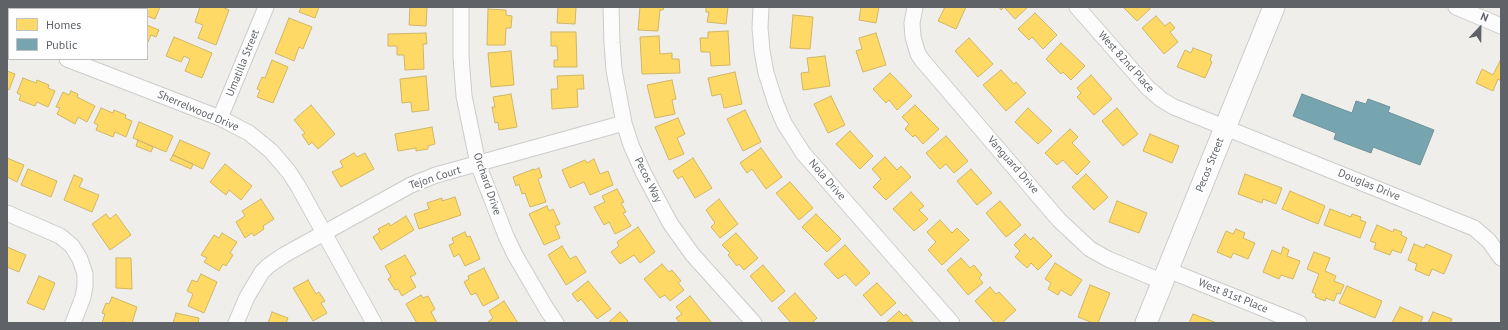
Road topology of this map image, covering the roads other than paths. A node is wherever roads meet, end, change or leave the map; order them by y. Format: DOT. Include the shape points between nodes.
graph roads {
  1 [pos="266,7"];
  2 [pos="461,7"];
  3 [pos="611,7"];
  4 [pos="761,7"];
  5 [pos="915,7"];
  6 [pos="1077,7"];
  7 [pos="1274,7"];
  8 [pos="1456,7"];
  9 [pos="1501,26"];
  10 [pos="72,60"];
  11 [pos="220,118"];
  12 [pos="624,123"];
  13 [pos="1226,127"];
  14 [pos="478,164"];
  15 [pos="7,213"];
  16 [pos="324,234"];
  17 [pos="1501,258"];
  18 [pos="1165,276"];
  19 [pos="73,323"];
  20 [pos="236,323"];
  21 [pos="374,323"];
  22 [pos="556,323"];
  23 [pos="754,323"];
  24 [pos="952,323"];
  25 [pos="1146,323"];
  26 [pos="1299,323"];
  1 -- 11 [label="street, Umatilla Street"];
  2 -- 14 [label="street, Orchard Drive" via="464,96"];
  3 -- 12 [label="street, Pecos Way" via="614,70"];
  4 -- 24 [label="street, Nola Drive" via="760,28 766,73 784,123 803,152"];
  5 -- 18 [label="street, Vanguard Drive" via="913,37 922,60 1059,220 1090,248 1108,259"];
  6 -- 13 [label="street, West 82nd Place" via="1148,88 1162,100"];
  7 -- 13 [label="main road, Pecos Street"];
  8 -- 9 [label="street"];
  10 -- 11 [label="street, Sherrelwood Drive"];
  11 -- 16 [label="street, Sherrelwood Drive" via="249,133 278,159 298,186"];
  12 -- 14 [label="street, Tejon Court"];
  12 -- 23 [label="street, Pecos Way" via="642,172 670,224 692,254"];
  13 -- 17 [label="street, Douglas Drive" via="1474,228 1489,241"];
  13 -- 18 [label="main road, Pecos Street"];
  14 -- 16 [label="street, Tejon Court" via="436,175 411,185"];
  14 -- 22 [label="street, Orchard Drive" via="515,255"];
  15 -- 19 [label="street" via="60,236 72,246 80,259 85,274 85,286"];
  16 -- 20 [label="street, Tejon Court" via="284,255 262,272 247,297"];
  16 -- 21 [label="street, Sherrelwood Drive"];
  18 -- 25 [label="main road, Pecos Street"];
  18 -- 26 [label="street, West 81st Place"];
}
